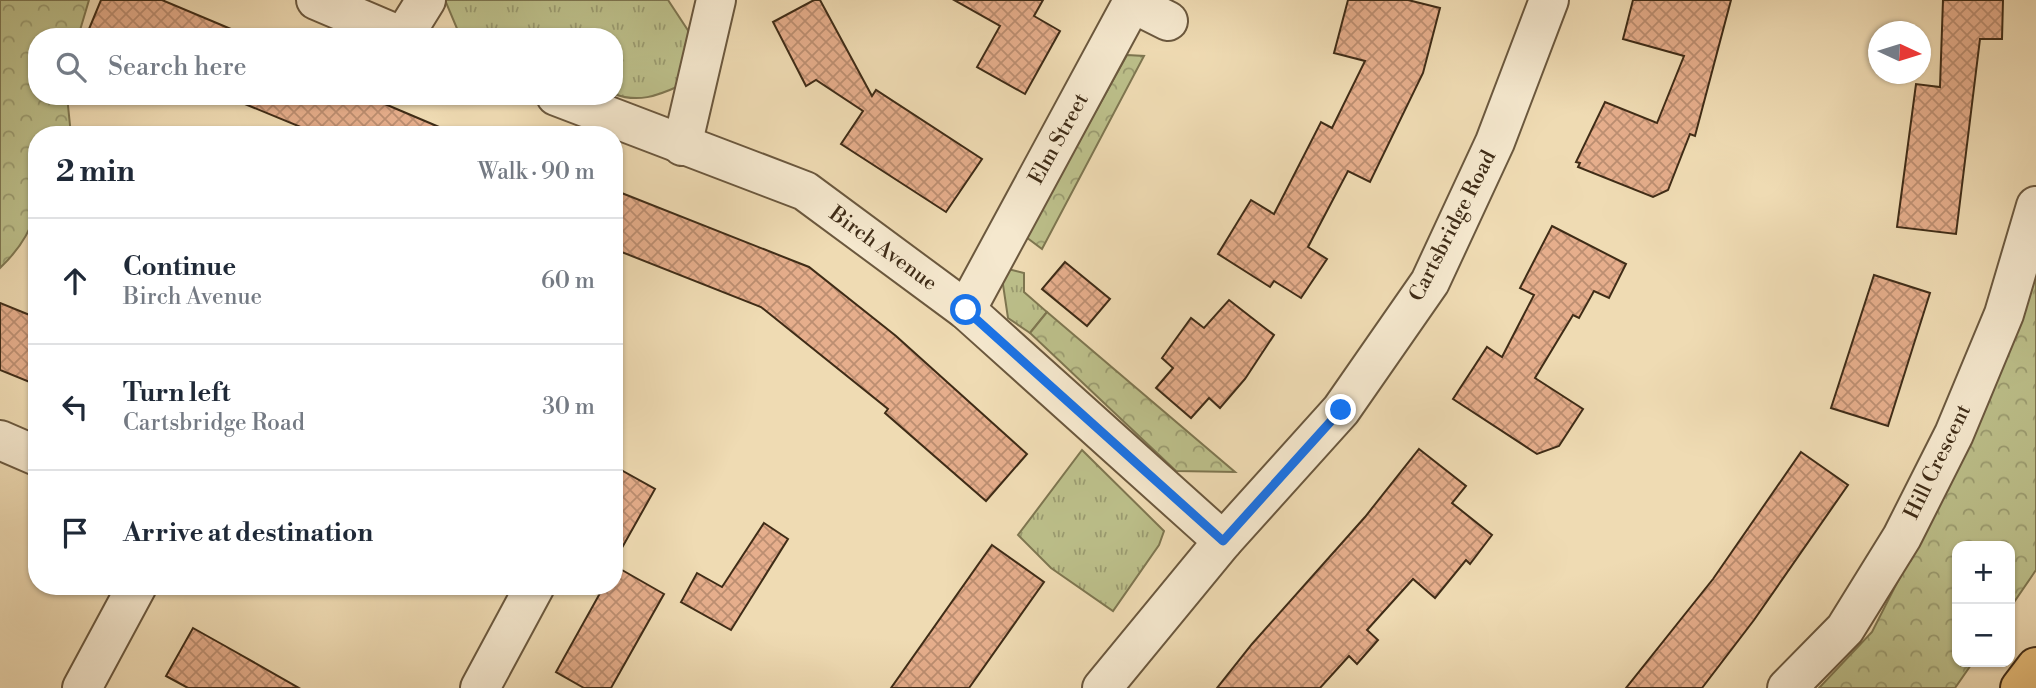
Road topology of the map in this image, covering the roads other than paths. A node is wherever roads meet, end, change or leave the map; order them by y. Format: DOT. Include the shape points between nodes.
graph roads {
  1 [pos="316,0"];
  2 [pos="426,0"];
  3 [pos="716,0"];
  4 [pos="1549,0"];
  5 [pos="1168,21"];
  6 [pos="382,28"];
  7 [pos="409,28"];
  8 [pos="579,105"];
  9 [pos="682,146"];
  10 [pos="2036,206"];
  11 [pos="966,310"];
  12 [pos="0,440"];
  13 [pos="28,452"];
  14 [pos="1223,541"];
  15 [pos="133,595"];
  16 [pos="530,595"];
  17 [pos="2036,667"];
  18 [pos="82,688"];
  19 [pos="480,688"];
  20 [pos="1101,688"];
  21 [pos="1787,688"];
  22 [pos="2020,688"];
  1 -- 6 [label="street"];
  2 -- 7 [label="street"];
  3 -- 9 [label="street"];
  4 -- 14 [label="street, Cartsbridge Road" via="1496,142 1430,282 1341,410"];
  5 -- 11 [label="street, Elm Street" via="1132,3"];
  8 -- 9 [label="street, Birch Avenue"];
  9 -- 11 [label="street, Birch Avenue" via="805,191"];
  10 -- 21 [label="street, Hill Crescent" via="2004,314 1954,435 1902,537 1845,629"];
  11 -- 14 [label="street, Birch Avenue"];
  12 -- 13 [label="street"];
  14 -- 20 [label="street, Cartsbridge Road"];
  15 -- 18 [label="street"];
  16 -- 19 [label="street"];
  17 -- 22 [label="main road"];
}
